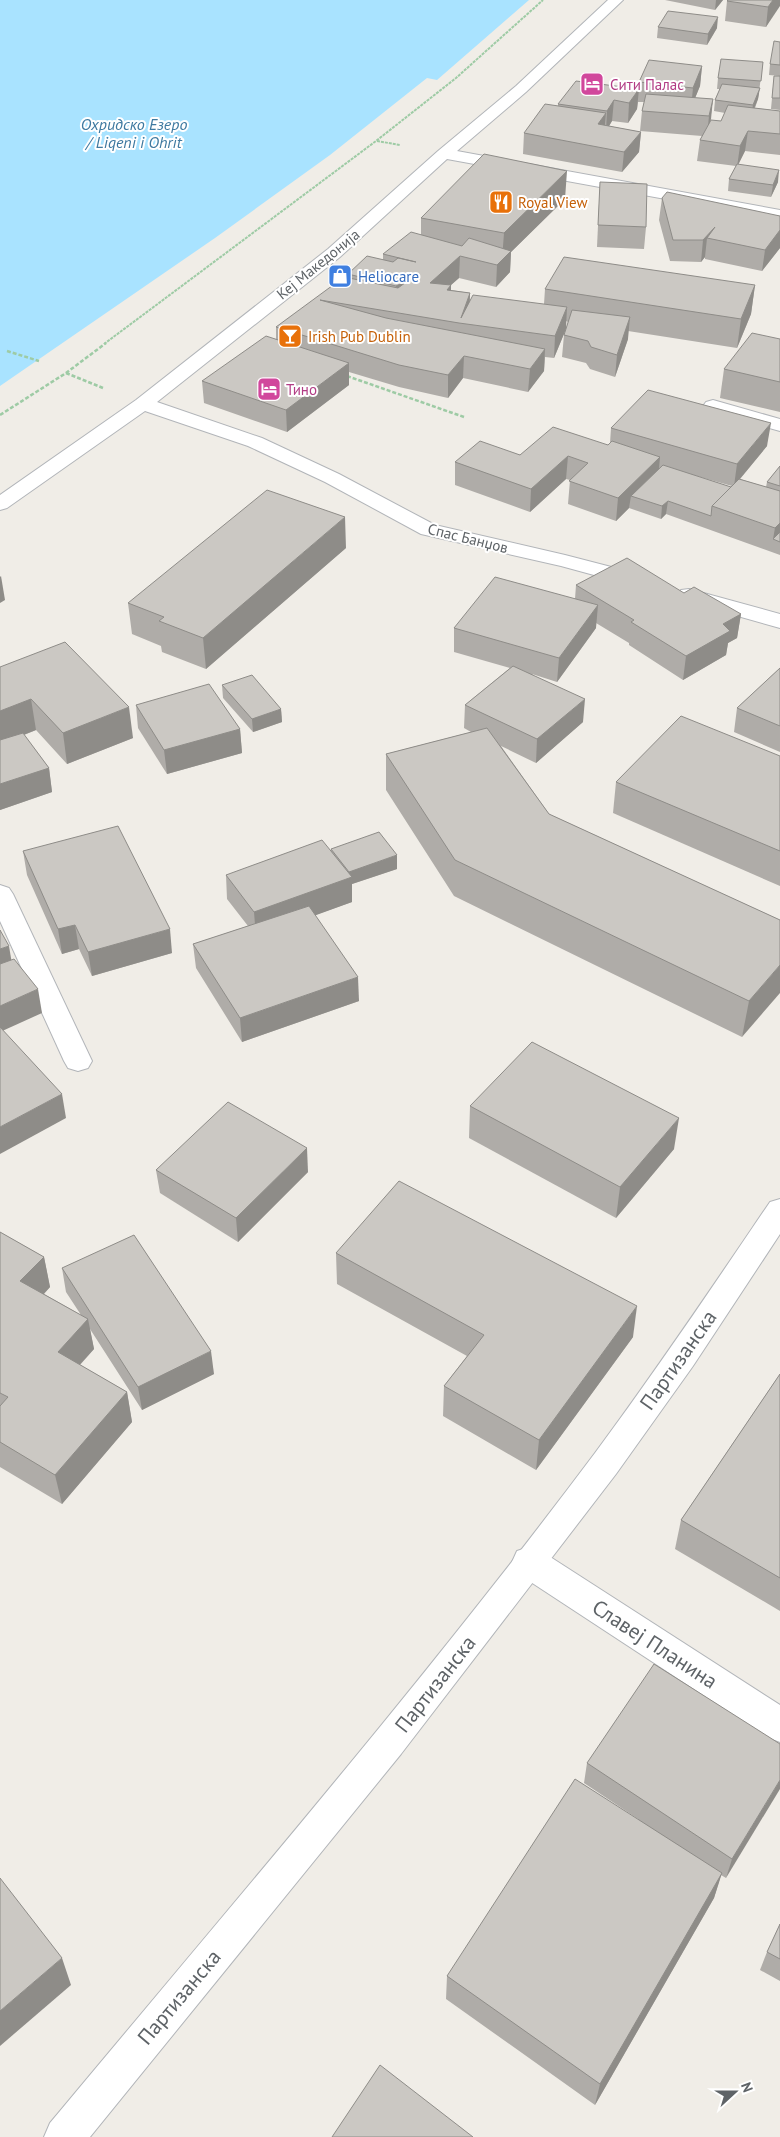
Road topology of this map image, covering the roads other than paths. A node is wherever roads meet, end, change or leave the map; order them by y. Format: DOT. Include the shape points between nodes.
graph roads {
  1 [pos="616,0"];
  2 [pos="444,154"];
  3 [pos="780,215"];
  4 [pos="143,404"];
  5 [pos="713,406"];
  6 [pos="780,425"];
  7 [pos="0,504"];
  8 [pos="780,621"];
  9 [pos="0,894"];
  10 [pos="78,1061"];
  11 [pos="780,1210"];
  12 [pos="529,1562"];
  13 [pos="780,1725"];
  14 [pos="64,2137"];
  1 -- 2 [label="street, Кеј Македонија" via="521,90"];
  2 -- 3 [label="street"];
  2 -- 4 [label="street, Кеј Македонија" via="334,253"];
  4 -- 7 [label="street, Кеј Македонија"];
  4 -- 8 [label="street, Спас Банџов" via="255,442 332,478 428,530 565,561"];
  5 -- 6 [label="street"];
  9 -- 10 [label="street"];
  11 -- 12 [label="street, Партизанска" via="704,1325 579,1500"];
  12 -- 13 [label="street, Славеј Планина"];
  12 -- 14 [label="street, Партизанска" via="404,1725"];
}
